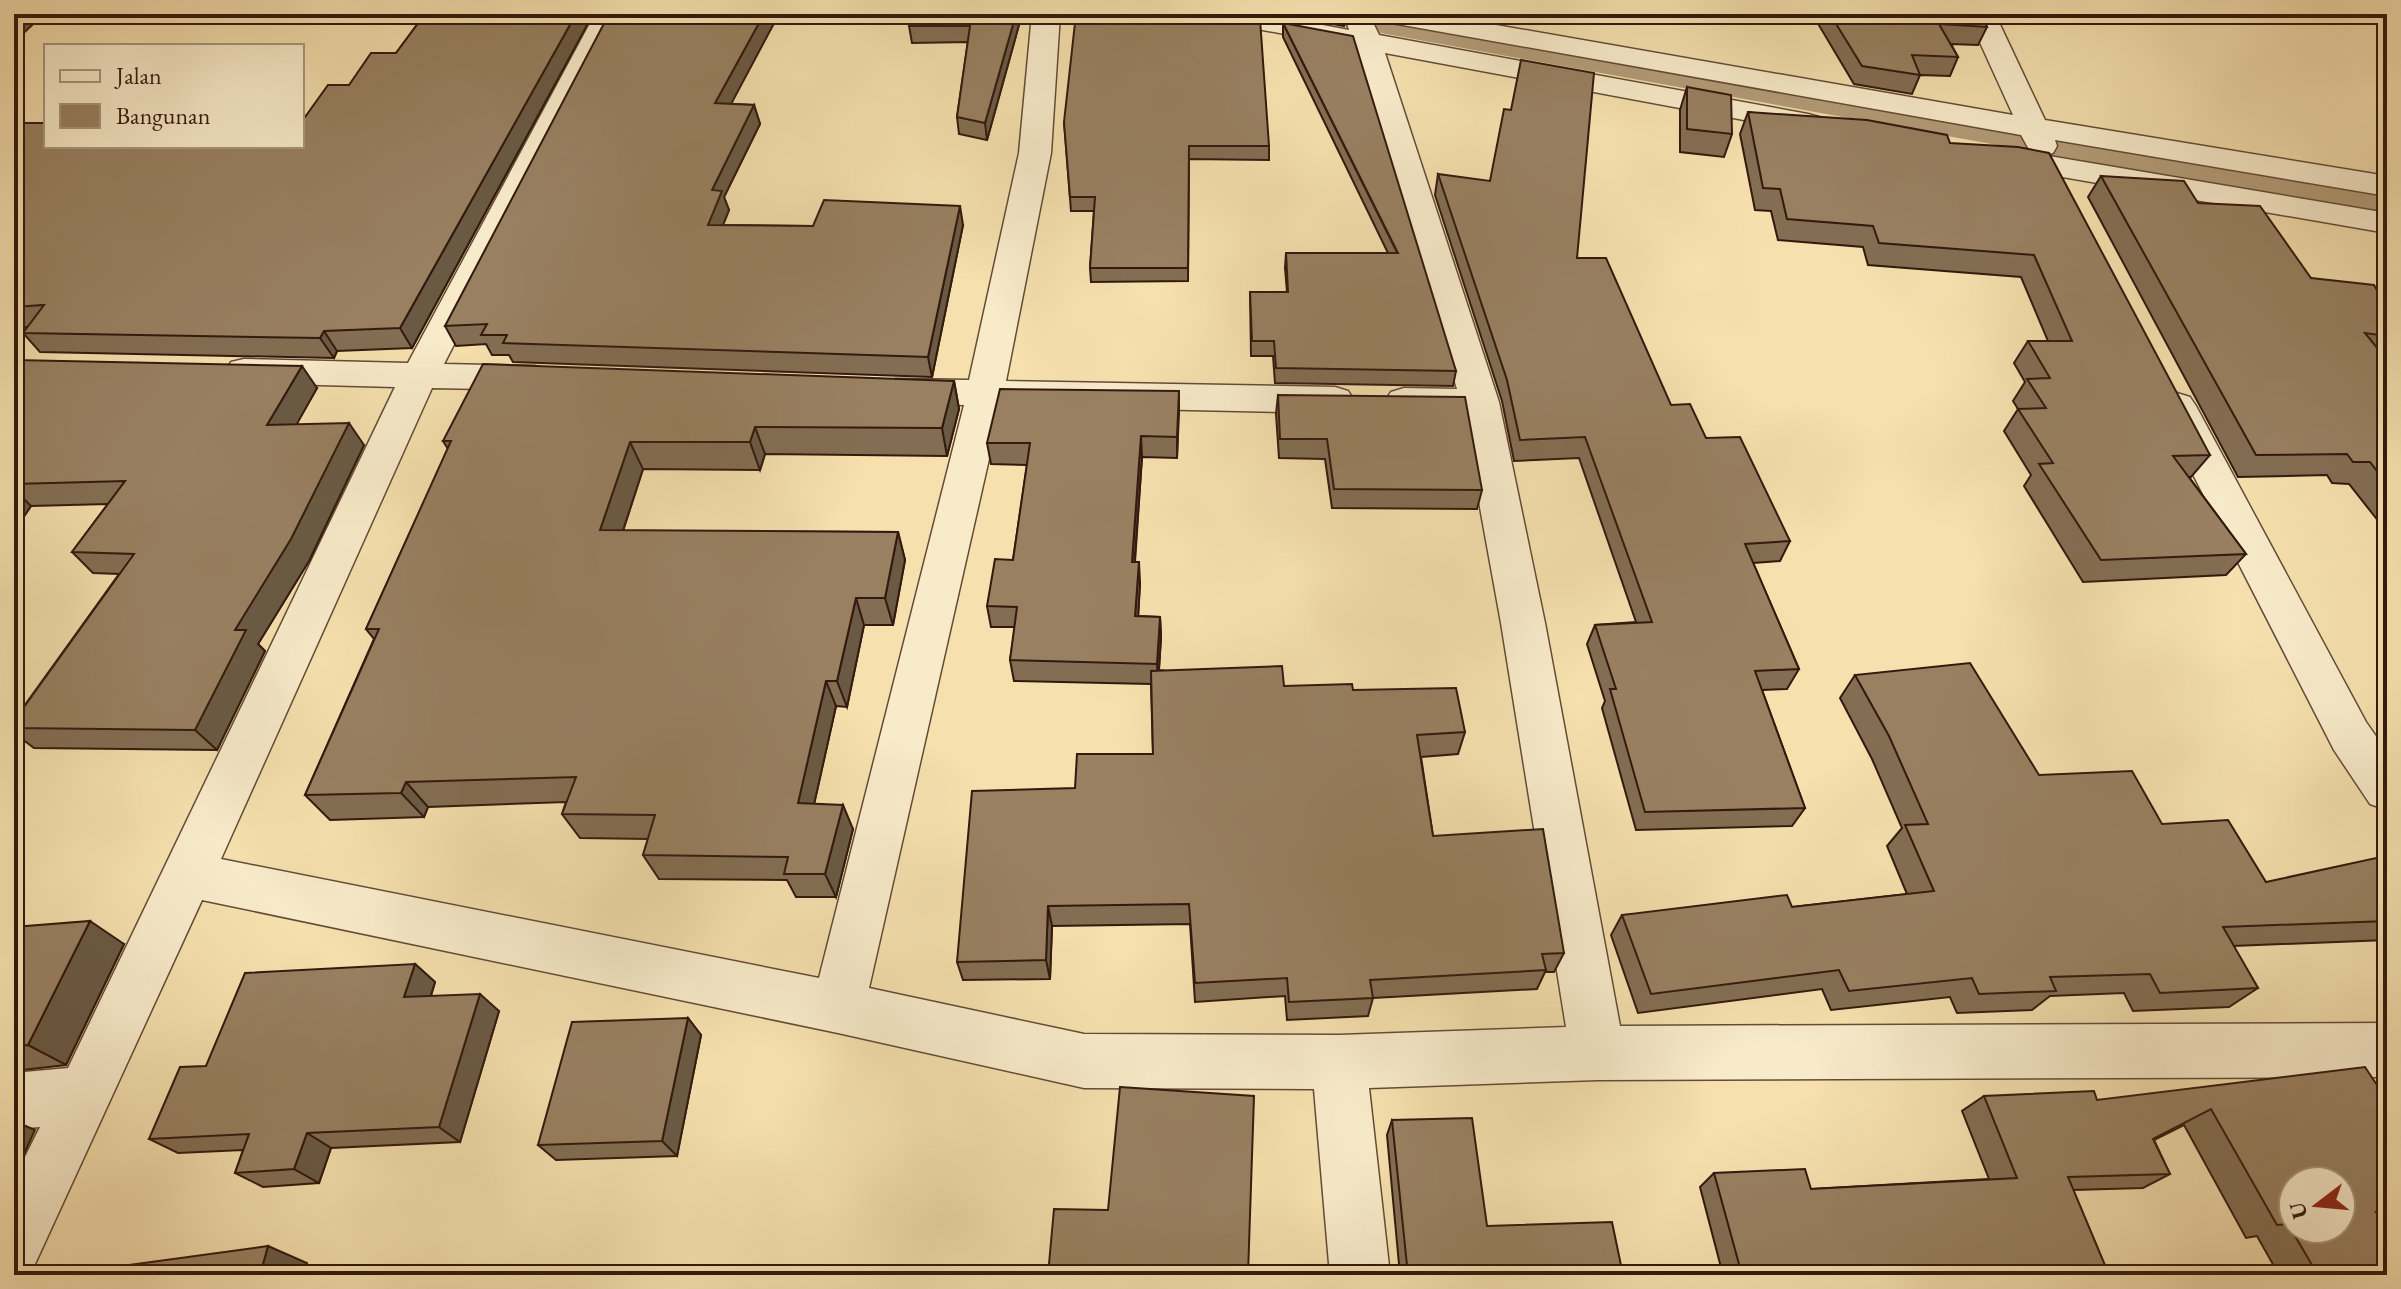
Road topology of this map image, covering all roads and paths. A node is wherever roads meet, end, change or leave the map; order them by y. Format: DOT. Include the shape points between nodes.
graph roads {
  1 [pos="609,14"];
  2 [pos="1046,14"];
  3 [pos="1220,14"];
  4 [pos="1981,14"];
  5 [pos="1369,27"];
  6 [pos="1835,128"];
  7 [pos="2034,129"];
  8 [pos="1975,153"];
  9 [pos="2051,164"];
  10 [pos="2387,186"];
  11 [pos="2074,208"];
  12 [pos="2387,223"];
  13 [pos="217,370"];
  14 [pos="420,374"];
  15 [pos="2161,375"];
  16 [pos="563,379"];
  17 [pos="860,390"];
  18 [pos="985,394"];
  19 [pos="1480,402"];
  20 [pos="2387,790"];
  21 [pos="189,875"];
  22 [pos="838,1007"];
  23 [pos="2387,1050"];
  24 [pos="1598,1053"];
  25 [pos="1339,1062"];
  26 [pos="84,1095"];
  27 [pos="14,1101"];
  28 [pos="14,1243"];
  29 [pos="1360,1275"];
  1 -- 14 [label="street"];
  2 -- 18 [label="street" via="1035,153"];
  3 -- 5 [label="street"];
  4 -- 7 [label="street"];
  5 -- 6 [label="street"];
  5 -- 7 [label="street"];
  5 -- 19 [label="street"];
  7 -- 9 [label="street"];
  7 -- 10 [label="street"];
  8 -- 9 [label="street"];
  9 -- 11 [label="street"];
  9 -- 12 [label="street"];
  13 -- 14 [label="street"];
  14 -- 16 [label="street"];
  14 -- 21 [label="street"];
  15 -- 20 [label="street" via="2350,736"];
  17 -- 18 [label="street"];
  18 -- 19 [label="street"];
  18 -- 22 [label="street"];
  19 -- 24 [label="street"];
  21 -- 22 [label="street"];
  21 -- 26 [label="street"];
  22 -- 25 [label="street" via="1084,1061"];
  23 -- 24 [label="street"];
  24 -- 25 [label="street"];
  25 -- 29 [label="street"];
  26 -- 27 [label="street"];
  26 -- 28 [label="street"];
}
